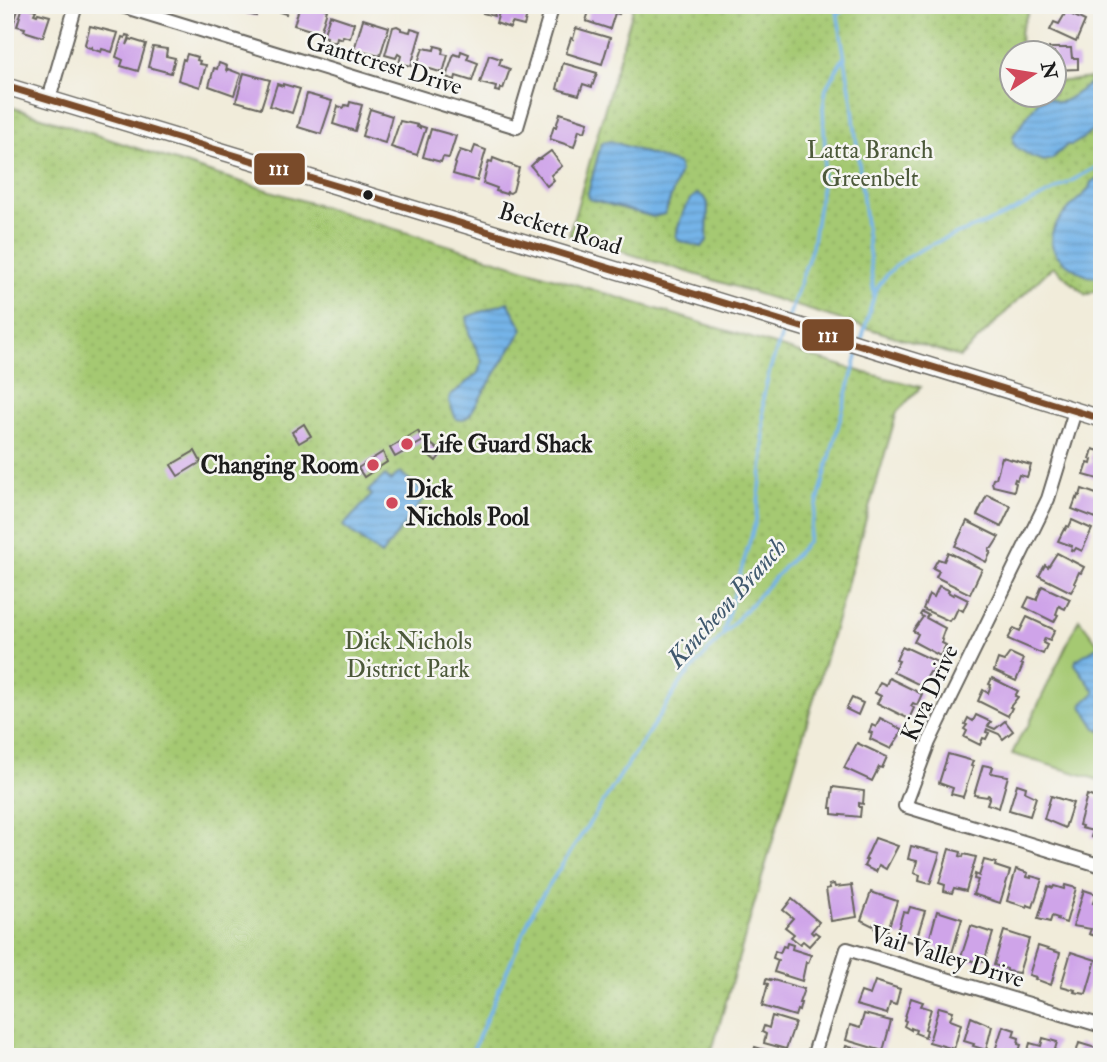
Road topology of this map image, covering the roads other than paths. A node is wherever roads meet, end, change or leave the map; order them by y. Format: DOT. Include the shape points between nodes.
graph roads {
  1 [pos="76,5"];
  2 [pos="119,5"];
  3 [pos="553,5"];
  4 [pos="5,86"];
  5 [pos="48,99"];
  6 [pos="1075,411"];
  7 [pos="1102,419"];
  8 [pos="1102,866"];
  9 [pos="1102,1026"];
  10 [pos="813,1057"];
  1 -- 5 [label="street"];
  2 -- 3 [label="street, Ganttcrest Drive" via="517,127"];
  4 -- 5 [label="street, Beckett Road"];
  5 -- 6 [label="street, Beckett Road"];
  6 -- 7 [label="street, Beckett Road"];
  6 -- 8 [label="street, Kiva Drive" via="1048,499 929,742 905,806"];
  9 -- 10 [label="street, Vail Valley Drive" via="847,949"];
}
